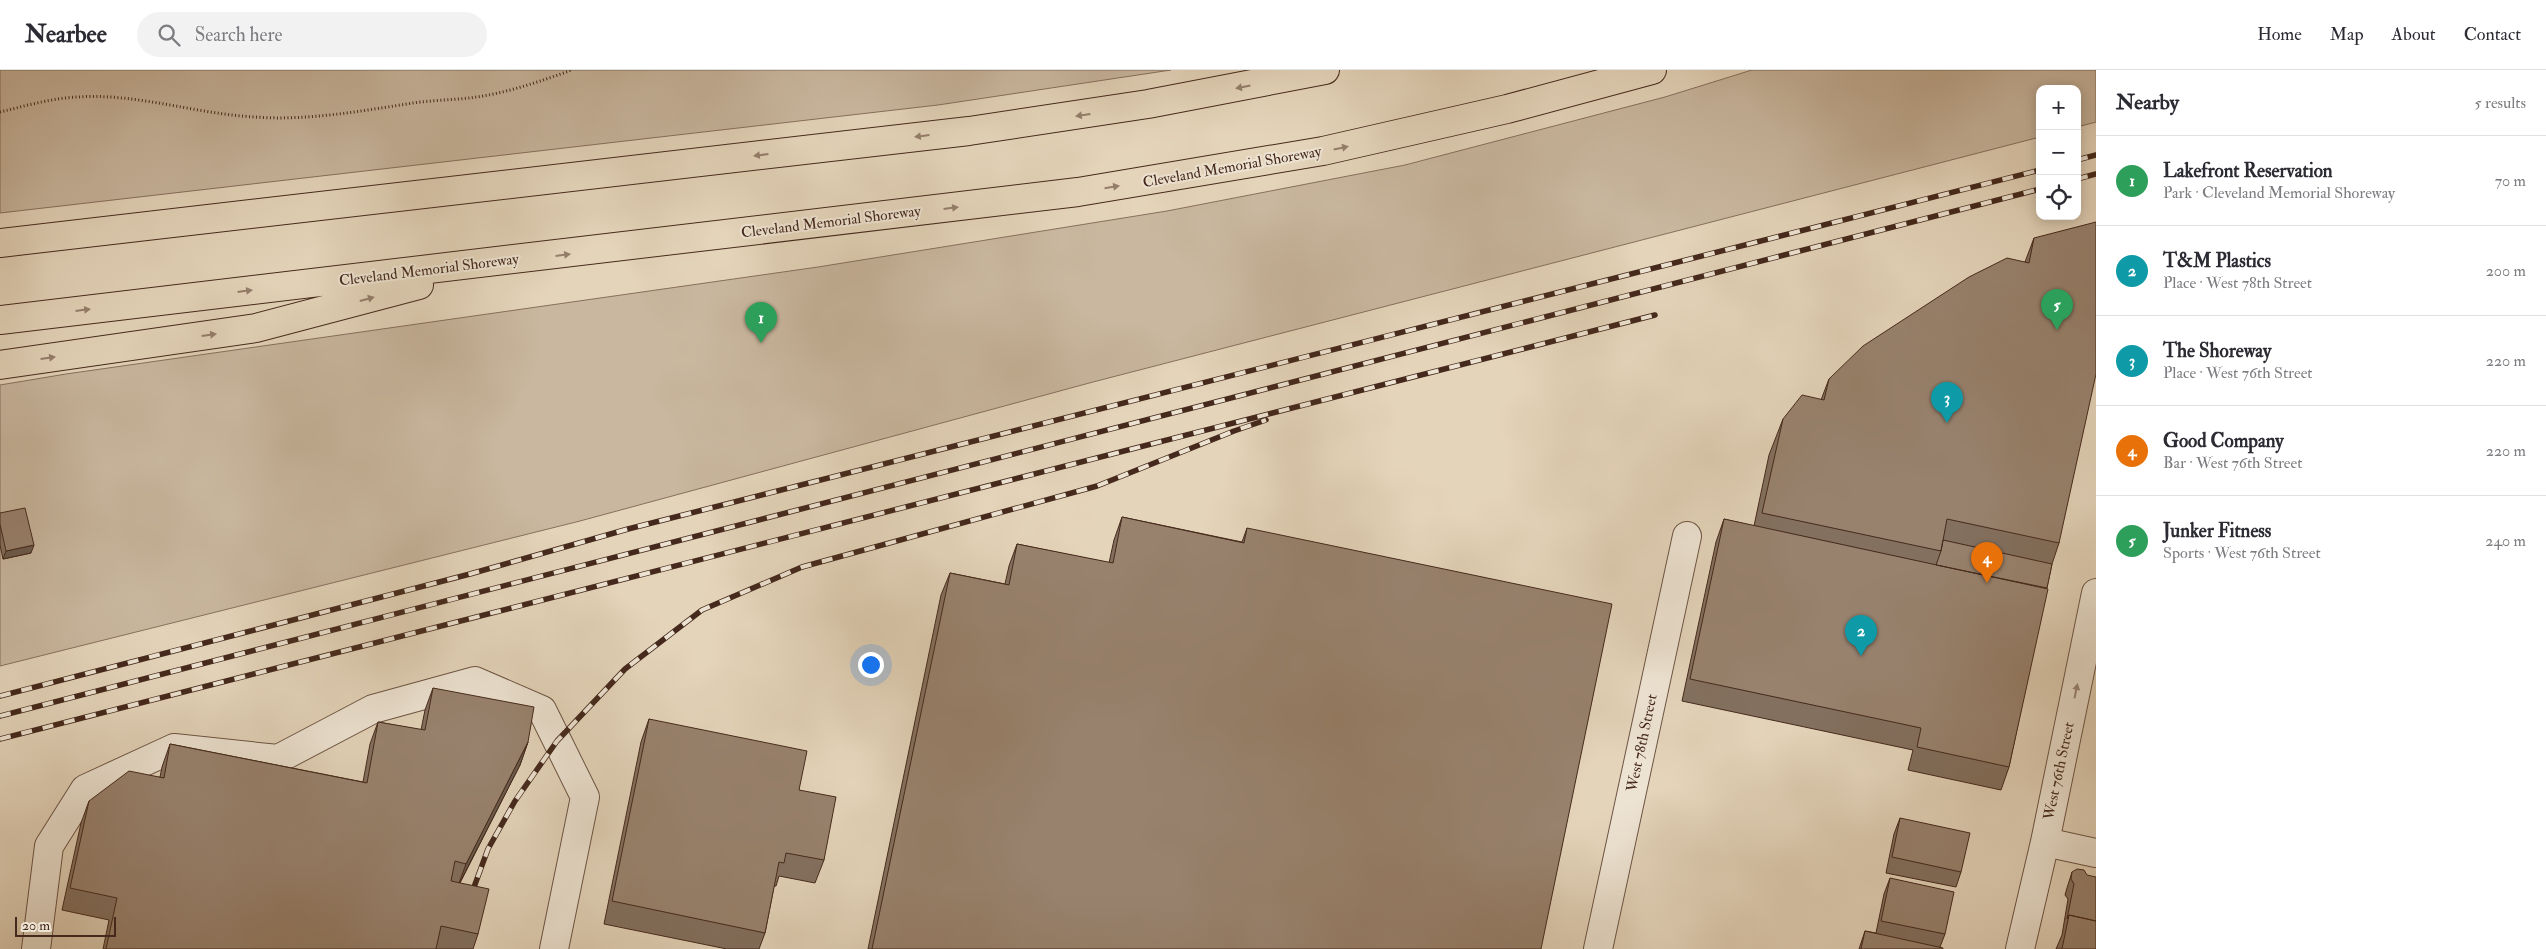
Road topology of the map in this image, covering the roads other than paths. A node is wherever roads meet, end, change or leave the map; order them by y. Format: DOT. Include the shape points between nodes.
graph roads {
  1 [pos="1325,70"];
  2 [pos="1652,70"];
  3 [pos="0,243"];
  4 [pos="515,260"];
  5 [pos="0,320"];
  6 [pos="0,365"];
  7 [pos="1687,536"];
  8 [pos="2096,593"];
  9 [pos="2045,842"];
  10 [pos="2096,853"];
  11 [pos="36,949"];
  12 [pos="554,949"];
  13 [pos="1598,949"];
  14 [pos="2020,949"];
  1 -- 3 [label="highway, one-way" via="1156,103 969,131"];
  4 -- 2 [label="highway, Cleveland Memorial Shoreway, one-way" via="1078,192 1211,172 1394,136"];
  5 -- 4 [label="highway, Cleveland Memorial Shoreway, one-way"];
  6 -- 4 [label="highway, one-way" via="256,328"];
  7 -- 13 [label="street, West 78th Street"];
  9 -- 8 [label="street, West 76th Street, one-way"];
  9 -- 10 [label="street"];
  9 -- 14 [label="street, West 76th Street"];
  11 -- 12 [label="street" via="49,846 84,789 174,748 278,759 373,709 476,681 542,710 585,797"];
}
